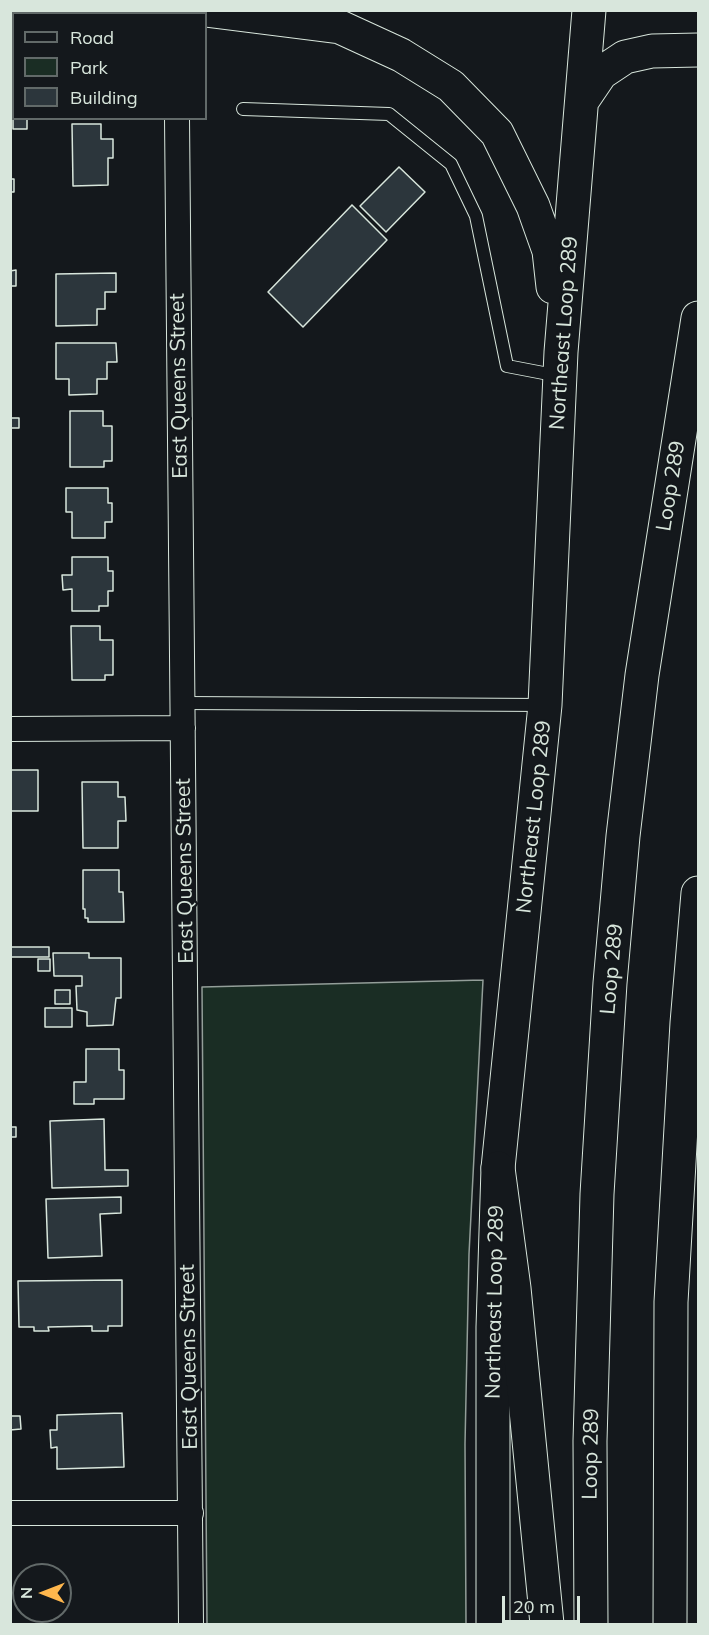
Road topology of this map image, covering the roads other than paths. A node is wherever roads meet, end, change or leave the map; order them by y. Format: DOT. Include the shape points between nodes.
graph roads {
  1 [pos="28,10"];
  2 [pos="205,10"];
  3 [pos="590,10"];
  4 [pos="10,11"];
  5 [pos="699,50"];
  6 [pos="582,100"];
  7 [pos="243,109"];
  8 [pos="177,120"];
  9 [pos="699,318"];
  10 [pos="560,364"];
  11 [pos="183,703"];
  12 [pos="545,705"];
  13 [pos="183,728"];
  14 [pos="10,729"];
  15 [pos="699,894"];
  16 [pos="498,1168"];
  17 [pos="191,1513"];
  18 [pos="10,1514"];
  19 [pos="191,1624"];
  20 [pos="493,1624"];
  21 [pos="547,1624"];
  22 [pos="591,1624"];
  23 [pos="670,1624"];
  1 -- 4 [label="main road"];
  2 -- 10 [label="main road" via="340,27 401,55 451,86 497,133 533,207 549,251"];
  3 -- 6 [label="main road, Northeast Loop 289"];
  5 -- 6 [label="main road" via="652,51 625,57 601,73"];
  6 -- 10 [label="main road, Northeast Loop 289"];
  7 -- 10 [label="lane" via="389,114 451,164 476,216 507,366"];
  8 -- 11 [label="street, East Queens Street"];
  9 -- 22 [label="main road, Loop 289" via="642,675 610,983 597,1206 590,1441"];
  10 -- 12 [label="main road, Northeast Loop 289"];
  11 -- 12 [label="lane"];
  11 -- 13 [label="street, East Queens Street"];
  12 -- 16 [label="main road, Northeast Loop 289"];
  13 -- 14 [label="street"];
  13 -- 17 [label="street, East Queens Street"];
  15 -- 23 [label="main road" via="687,1023 671,1302"];
  16 -- 20 [label="main road, Northeast Loop 289" via="493,1327"];
  16 -- 21 [label="main road" via="514,1288"];
  17 -- 18 [label="street"];
  17 -- 19 [label="street, East Queens Street"];
}
